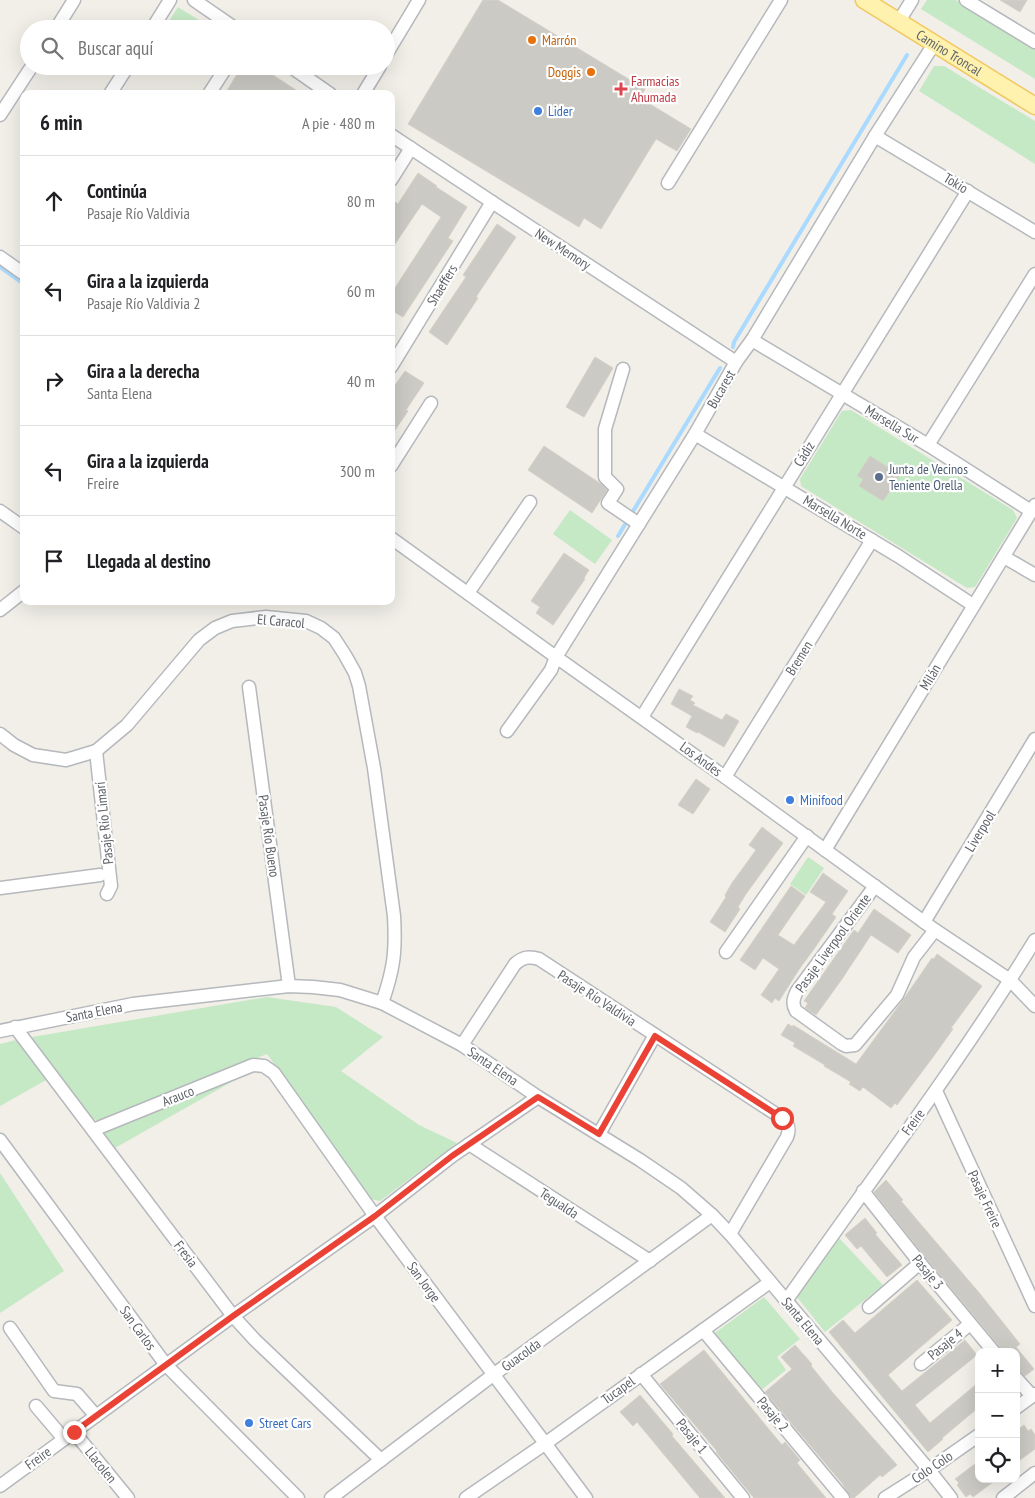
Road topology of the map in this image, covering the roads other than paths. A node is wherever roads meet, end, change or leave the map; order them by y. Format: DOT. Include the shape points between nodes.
graph roads {
  1 [pos="74,0"];
  2 [pos="170,0"];
  3 [pos="194,0"];
  4 [pos="419,0"];
  5 [pos="781,0"];
  6 [pos="864,0"];
  7 [pos="912,0"];
  8 [pos="966,0"];
  9 [pos="62,20"];
  10 [pos="158,20"];
  11 [pos="223,20"];
  12 [pos="899,21"];
  13 [pos="395,40"];
  14 [pos="1035,42"];
  15 [pos="934,44"];
  16 [pos="26,75"];
  17 [pos="122,75"];
  18 [pos="221,75"];
  19 [pos="302,75"];
  20 [pos="375,75"];
  21 [pos="113,90"];
  22 [pos="212,90"];
  23 [pos="322,90"];
  24 [pos="365,90"];
  25 [pos="1035,106"];
  26 [pos="0,115"];
  27 [pos="876,136"];
  28 [pos="395,138"];
  29 [pos="411,148"];
  30 [pos="395,174"];
  31 [pos="668,184"];
  32 [pos="968,190"];
  33 [pos="492,202"];
  34 [pos="1035,232"];
  35 [pos="0,257"];
  36 [pos="20,271"];
  37 [pos="1035,274"];
  38 [pos="752,340"];
  39 [pos="395,360"];
  40 [pos="736,362"];
  41 [pos="623,369"];
  42 [pos="842,394"];
  43 [pos="431,403"];
  44 [pos="695,434"];
  45 [pos="928,445"];
  46 [pos="395,460"];
  47 [pos="784,486"];
  48 [pos="530,502"];
  49 [pos="1033,508"];
  50 [pos="0,511"];
  51 [pos="639,524"];
  52 [pos="20,525"];
  53 [pos="872,540"];
  54 [pos="395,541"];
  55 [pos="1004,557"];
  56 [pos="1035,575"];
  57 [pos="468,593"];
  58 [pos="20,594"];
  59 [pos="974,605"];
  60 [pos="0,610"];
  61 [pos="556,658"];
  62 [pos="249,687"];
  63 [pos="642,717"];
  64 [pos="507,731"];
  65 [pos="0,734"];
  66 [pos="1035,739"];
  67 [pos="96,751"];
  68 [pos="726,777"];
  69 [pos="807,836"];
  70 [pos="825,850"];
  71 [pos="100,875"];
  72 [pos="875,886"];
  73 [pos="0,888"];
  74 [pos="107,894"];
  75 [pos="929,926"];
  76 [pos="1035,940"];
  77 [pos="726,952"];
  78 [pos="1010,980"];
  79 [pos="289,986"];
  80 [pos="382,1003"];
  81 [pos="1035,1006"];
  82 [pos="15,1027"];
  83 [pos="0,1031"];
  84 [pos="655,1036"];
  85 [pos="462,1045"];
  86 [pos="851,1046"];
  87 [pos="264,1066"];
  88 [pos="936,1092"];
  89 [pos="538,1097"];
  90 [pos="93,1130"];
  91 [pos="599,1134"];
  92 [pos="0,1140"];
  93 [pos="469,1144"];
  94 [pos="863,1191"];
  95 [pos="712,1215"];
  96 [pos="375,1216"];
  97 [pos="730,1234"];
  98 [pos="650,1261"];
  99 [pos="920,1263"];
  100 [pos="770,1282"];
  101 [pos="786,1301"];
  102 [pos="1035,1306"];
  103 [pos="869,1307"];
  104 [pos="233,1316"];
  105 [pos="970,1324"];
  106 [pos="10,1328"];
  107 [pos="702,1330"];
  108 [pos="991,1348"];
  109 [pos="920,1364"];
  110 [pos="166,1365"];
  111 [pos="641,1374"];
  112 [pos="493,1375"];
  113 [pos="1020,1382"];
  114 [pos="1034,1396"];
  115 [pos="1020,1405"];
  116 [pos="36,1406"];
  117 [pos="96,1416"];
  118 [pos="69,1436"];
  119 [pos="975,1438"];
  120 [pos="546,1443"];
  121 [pos="381,1460"];
  122 [pos="929,1470"];
  123 [pos="1035,1473"];
  124 [pos="0,1486"];
  125 [pos="128,1498"];
  126 [pos="298,1498"];
  127 [pos="331,1498"];
  128 [pos="466,1498"];
  129 [pos="586,1498"];
  130 [pos="743,1498"];
  131 [pos="843,1498"];
  132 [pos="885,1498"];
  133 [pos="951,1498"];
  134 [pos="1003,1498"];
  1 -- 9 [label="street"];
  2 -- 10 [label="street"];
  3 -- 11 [label="street"];
  4 -- 13 [label="street"];
  5 -- 31 [label="street"];
  6 -- 12 [label="main road, Camino Troncal"];
  7 -- 12 [label="street"];
  8 -- 14 [label="street"];
  12 -- 15 [label="main road, Camino Troncal"];
  15 -- 25 [label="main road, Camino Troncal"];
  15 -- 27 [label="street, Bucarest"];
  16 -- 26 [label="street"];
  17 -- 21 [label="street"];
  18 -- 22 [label="street"];
  19 -- 23 [label="street"];
  20 -- 24 [label="street"];
  27 -- 32 [label="street, Tokio"];
  27 -- 38 [label="street, Bucarest"];
  28 -- 29 [label="street, New Memory"];
  29 -- 30 [label="street"];
  29 -- 33 [label="street, New Memory"];
  32 -- 34 [label="street, Tokio"];
  32 -- 42 [label="street, Cádiz"];
  33 -- 39 [label="street, Shaeffers"];
  33 -- 40 [label="street, New Memory"];
  35 -- 36 [label="street"];
  37 -- 45 [label="street"];
  38 -- 40 [label="street, Bucarest"];
  38 -- 42 [label="street, Marsella Sur"];
  40 -- 44 [label="street, Bucarest"];
  41 -- 51 [label="street" via="605,429 605,476 617,489 608,503"];
  42 -- 45 [label="street, Marsella Sur"];
  42 -- 47 [label="street, Cádiz"];
  43 -- 46 [label="street"];
  44 -- 47 [label="street, Marsella Norte"];
  44 -- 51 [label="street, Bucarest"];
  45 -- 49 [label="street, Marsella Sur"];
  47 -- 53 [label="street, Marsella Norte"];
  47 -- 63 [label="street, Cádiz"];
  48 -- 57 [label="street"];
  49 -- 55 [label="street, Milán"];
  50 -- 52 [label="street"];
  51 -- 61 [label="street, Bucarest"];
  53 -- 59 [label="street, Marsella Norte"];
  53 -- 68 [label="street, Bremen"];
  54 -- 57 [label="street, Los Andes"];
  55 -- 56 [label="street"];
  55 -- 59 [label="street, Milán"];
  57 -- 61 [label="street, Los Andes"];
  58 -- 60 [label="street"];
  59 -- 70 [label="street, Milán"];
  61 -- 63 [label="street, Los Andes"];
  61 -- 64 [label="street, Bucarest" via="551,670"];
  62 -- 79 [label="street, Pasaje Río Bueno"];
  63 -- 68 [label="street, Los Andes"];
  65 -- 67 [label="street, El Caracol" via="33,755 66,760"];
  66 -- 75 [label="street, Liverpool"];
  67 -- 74 [label="street, Pasaje Río Limarí" via="111,886"];
  67 -- 80 [label="street, El Caracol" via="128,725 199,640 215,628 232,621 266,617 306,621 334,638 359,686 394,916 394,959"];
  68 -- 69 [label="street, Los Andes"];
  69 -- 70 [label="street, Los Andes"];
  69 -- 77 [label="street"];
  70 -- 72 [label="street, Los Andes"];
  71 -- 73 [label="street, Pasaje Río Limarí"];
  72 -- 75 [label="street, Los Andes"];
  72 -- 86 [label="street, Pasaje Liverpool Oriente" via="797,991 793,1002 796,1012 842,1044"];
  75 -- 78 [label="street, Los Andes"];
  75 -- 86 [label="street, Liverpool" via="897,995 858,1043"];
  76 -- 78 [label="street, Freire"];
  78 -- 81 [label="street, Los Andes"];
  78 -- 88 [label="street, Freire"];
  79 -- 80 [label="street, Santa Elena" via="340,990"];
  79 -- 82 [label="street, Santa Elena" via="133,1004"];
  80 -- 85 [label="street, Santa Elena"];
  82 -- 83 [label="street, Santa Elena"];
  82 -- 90 [label="street, Fresia"];
  84 -- 85 [label="street, Pasaje Río Valdivia" via="539,959 526,957 515,964"];
  84 -- 91 [label="street"];
  84 -- 97 [label="street, Pasaje Río Valdivia" via="787,1122 787,1137"];
  85 -- 89 [label="street, Santa Elena"];
  87 -- 90 [label="street, Arauco" via="253,1065"];
  87 -- 96 [label="street, San Jorge" via="274,1073"];
  88 -- 94 [label="street, Freire"];
  88 -- 102 [label="street, Pasaje Freire"];
  89 -- 91 [label="street, Santa Elena"];
  89 -- 93 [label="street, Freire"];
  90 -- 104 [label="street, Fresia"];
  91 -- 95 [label="street, Santa Elena" via="681,1188"];
  92 -- 110 [label="street, San Carlos"];
  93 -- 96 [label="street, Freire"];
  93 -- 98 [label="street, Tegualda"];
  94 -- 99 [label="street, Pasaje 3"];
  94 -- 101 [label="street, Freire"];
  95 -- 97 [label="street, Santa Elena"];
  95 -- 98 [label="street, Guacolda"];
  96 -- 104 [label="street, Freire"];
  96 -- 112 [label="street, San Jorge"];
  97 -- 100 [label="street, Santa Elena"];
  98 -- 112 [label="street, Guacolda"];
  99 -- 103 [label="street"];
  99 -- 105 [label="street, Pasaje 3"];
  100 -- 101 [label="street, Santa Elena"];
  100 -- 107 [label="street, Tucapel"];
  101 -- 122 [label="street, Santa Elena"];
  104 -- 110 [label="street, Freire"];
  104 -- 121 [label="street, Fresia"];
  105 -- 108 [label="street, Pasaje 3"];
  105 -- 109 [label="street, Pasaje 4"];
  106 -- 117 [label="street" via="54,1391 77,1394"];
  107 -- 111 [label="street, Tucapel"];
  107 -- 131 [label="street, Pasaje 2"];
  110 -- 117 [label="street, Freire"];
  110 -- 126 [label="street, San Carlos"];
  111 -- 120 [label="street, Tucapel"];
  111 -- 130 [label="street, Pasaje 1"];
  112 -- 120 [label="street, San Jorge"];
  112 -- 121 [label="street, Guacolda"];
  113 -- 114 [label="street"];
  114 -- 115 [label="street"];
  116 -- 118 [label="street, Llacolen"];
  117 -- 118 [label="street, Freire"];
  118 -- 124 [label="street, Freire"];
  118 -- 125 [label="street, Llacolen"];
  119 -- 122 [label="street, Colo Colo"];
  120 -- 128 [label="street, Tucapel"];
  120 -- 129 [label="street, San Jorge"];
  121 -- 127 [label="street, Guacolda"];
  122 -- 132 [label="street, Colo Colo"];
  122 -- 133 [label="street, Santa Elena"];
  123 -- 134 [label="street"];
}
